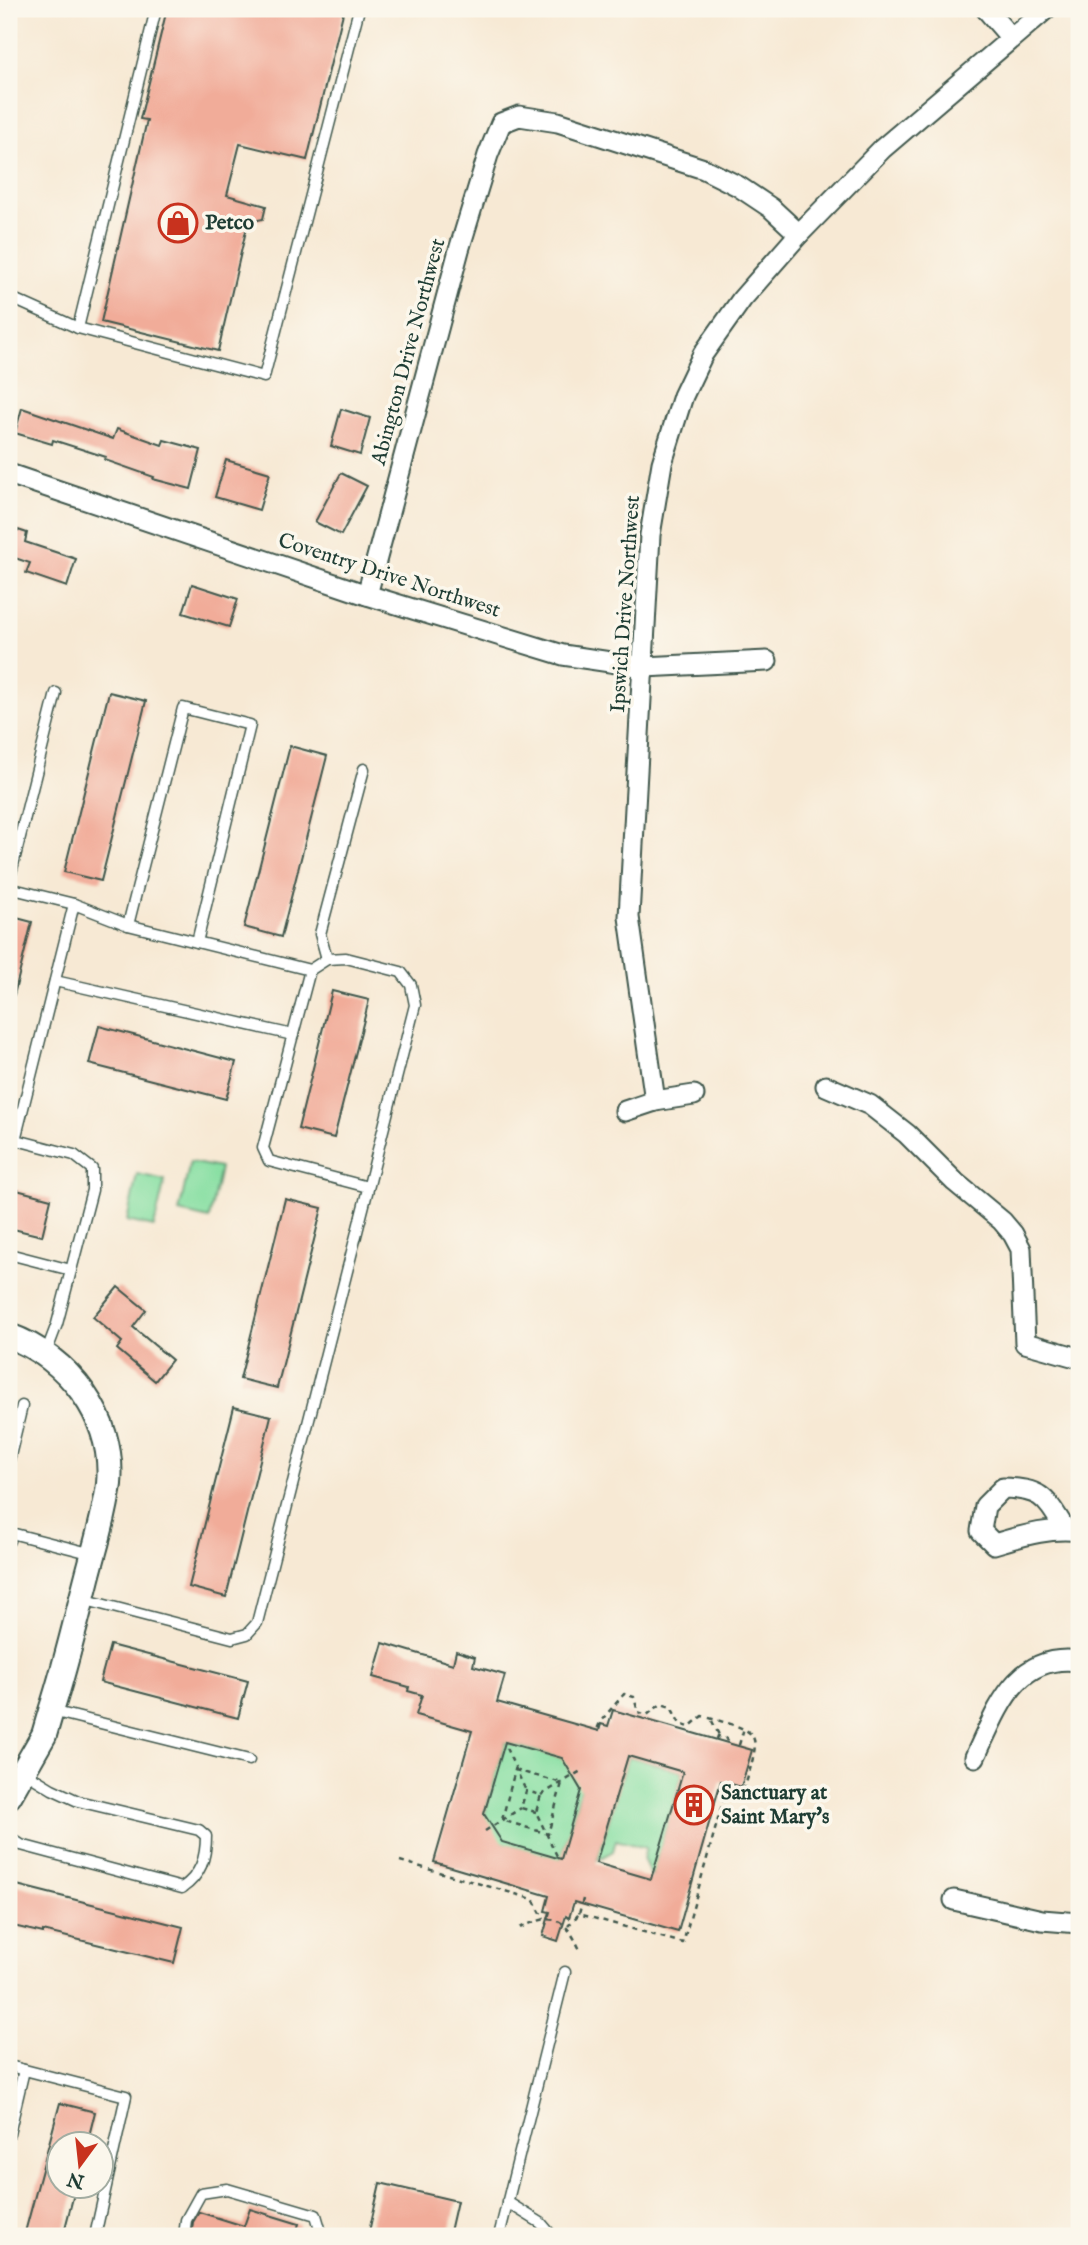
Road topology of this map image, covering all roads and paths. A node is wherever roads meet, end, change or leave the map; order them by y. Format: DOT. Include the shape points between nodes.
graph roads {
  1 [pos="156,9"];
  2 [pos="359,9"];
  3 [pos="986,9"];
  4 [pos="1046,9"];
  5 [pos="1011,38"];
  6 [pos="799,234"];
  7 [pos="9,298"];
  8 [pos="78,328"];
  9 [pos="9,474"];
  10 [pos="367,595"];
  11 [pos="767,661"];
  12 [pos="644,667"];
  13 [pos="56,694"];
  14 [pos="364,769"];
  15 [pos="9,881"];
  16 [pos="9,888"];
  17 [pos="74,904"];
  18 [pos="128,925"];
  19 [pos="197,942"];
  20 [pos="327,959"];
  21 [pos="310,970"];
  22 [pos="55,981"];
  23 [pos="293,1035"];
  24 [pos="826,1086"];
  25 [pos="694,1095"];
  26 [pos="655,1101"];
  27 [pos="625,1111"];
  28 [pos="12,1139"];
  29 [pos="368,1187"];
  30 [pos="9,1254"];
  31 [pos="71,1270"];
  32 [pos="9,1336"];
  33 [pos="46,1353"];
  34 [pos="1079,1358"];
  35 [pos="22,1406"];
  36 [pos="9,1460"];
  37 [pos="9,1535"];
  38 [pos="93,1554"];
  39 [pos="82,1599"];
  40 [pos="1079,1661"];
  41 [pos="51,1711"];
  42 [pos="712,1719"];
  43 [pos="744,1728"];
  44 [pos="597,1730"];
  45 [pos="726,1742"];
  46 [pos="739,1745"];
  47 [pos="506,1748"];
  48 [pos="975,1757"];
  49 [pos="249,1760"];
  50 [pos="515,1770"];
  51 [pos="581,1771"];
  52 [pos="24,1772"];
  53 [pos="562,1783"];
  54 [pos="526,1791"];
  55 [pos="541,1795"];
  56 [pos="9,1796"];
  57 [pos="521,1808"];
  58 [pos="536,1812"];
  59 [pos="502,1820"];
  60 [pos="485,1831"];
  61 [pos="548,1833"];
  62 [pos="9,1837"];
  63 [pos="557,1856"];
  64 [pos="400,1861"];
  65 [pos="583,1899"];
  66 [pos="954,1900"];
  67 [pos="579,1914"];
  68 [pos="544,1919"];
  69 [pos="1079,1923"];
  70 [pos="568,1926"];
  71 [pos="520,1928"];
  72 [pos="580,1950"];
  73 [pos="565,1972"];
  74 [pos="9,2066"];
  75 [pos="24,2070"];
  76 [pos="9,2134"];
  77 [pos="507,2202"];
  78 [pos="95,2236"];
  79 [pos="184,2236"];
  80 [pos="320,2236"];
  81 [pos="499,2236"];
  82 [pos="552,2236"];
  1 -- 8 [label="lane"];
  2 -- 8 [label="lane" via="264,377"];
  3 -- 5 [label="street"];
  4 -- 5 [label="street, Ipswich Drive Northwest"];
  5 -- 6 [label="street, Ipswich Drive Northwest" via="882,149"];
  6 -- 10 [label="street, Abington Drive Northwest" via="771,208 704,169 558,122 519,116 502,123 459,250"];
  6 -- 12 [label="street, Ipswich Drive Northwest" via="742,299 703,354 683,396 662,463 650,535"];
  7 -- 8 [label="lane"];
  9 -- 10 [label="street, Coventry Drive Northwest"];
  10 -- 12 [label="street, Coventry Drive Northwest" via="563,655"];
  11 -- 12 [label="street, Coventry Drive Northwest"];
  12 -- 26 [label="street, Ipswich Drive Northwest" via="629,917"];
  13 -- 15 [label="lane"];
  14 -- 20 [label="lane" via="320,934"];
  16 -- 17 [label="lane"];
  17 -- 18 [label="lane"];
  17 -- 22 [label="lane"];
  18 -- 19 [label="lane"];
  18 -- 19 [label="lane" via="183,708 196,711 250,725"];
  19 -- 21 [label="lane"];
  20 -- 21 [label="lane"];
  20 -- 29 [label="lane" via="346,958 401,972 411,985 415,1005"];
  21 -- 23 [label="lane"];
  22 -- 23 [label="lane"];
  22 -- 28 [label="lane"];
  23 -- 29 [label="lane" via="263,1148 269,1160"];
  24 -- 34 [label="street" via="870,1105 908,1134 1002,1221 1021,1250 1025,1343"];
  25 -- 26 [label="street"];
  26 -- 27 [label="street"];
  28 -- 31 [label="lane" via="74,1155 92,1169 92,1190"];
  29 -- 39 [label="lane" via="257,1623 247,1634 232,1638"];
  30 -- 31 [label="lane"];
  31 -- 33 [label="lane"];
  32 -- 33 [label="street"];
  33 -- 38 [label="street" via="81,1390 104,1439 109,1482"];
  35 -- 36 [label="lane"];
  37 -- 38 [label="lane"];
  38 -- 39 [label="street"];
  39 -- 41 [label="street"];
  40 -- 48 [label="street" via="1055,1661 1022,1675 1005,1695"];
  41 -- 49 [label="lane"];
  41 -- 52 [label="street"];
  42 -- 43 [label="path"];
  42 -- 44 [label="path" via="702,1716 689,1727 680,1724 671,1707 661,1704 647,1715 638,1712 634,1697 624,1694"];
  42 -- 45 [label="path" via="718,1738"];
  43 -- 46 [label="path"];
  43 -- 67 [label="path" via="753,1736 755,1751 744,1790 731,1787 726,1791 683,1943"];
  47 -- 50 [label="path"];
  50 -- 53 [label="path"];
  50 -- 54 [label="path"];
  50 -- 59 [label="path"];
  51 -- 53 [label="path"];
  52 -- 56 [label="street"];
  52 -- 62 [label="lane" via="78,1801 199,1830 206,1836 206,1852 192,1881 182,1888 21,1845"];
  53 -- 55 [label="path"];
  53 -- 61 [label="path"];
  54 -- 55 [label="path"];
  54 -- 57 [label="path"];
  55 -- 58 [label="path"];
  57 -- 58 [label="path"];
  57 -- 59 [label="path"];
  58 -- 61 [label="path"];
  59 -- 60 [label="path"];
  59 -- 61 [label="path"];
  61 -- 63 [label="path"];
  64 -- 68 [label="path" via="533,1899"];
  65 -- 67 [label="path"];
  66 -- 69 [label="street" via="1042,1920"];
  67 -- 70 [label="path"];
  68 -- 70 [label="path"];
  68 -- 71 [label="path"];
  70 -- 72 [label="path"];
  73 -- 77 [label="lane"];
  74 -- 75 [label="lane"];
  75 -- 76 [label="lane"];
  75 -- 78 [label="lane" via="126,2096"];
  77 -- 81 [label="lane"];
  77 -- 82 [label="lane" via="541,2223"];
  79 -- 80 [label="lane" via="186,2220 201,2193 227,2189 316,2215"];
}
